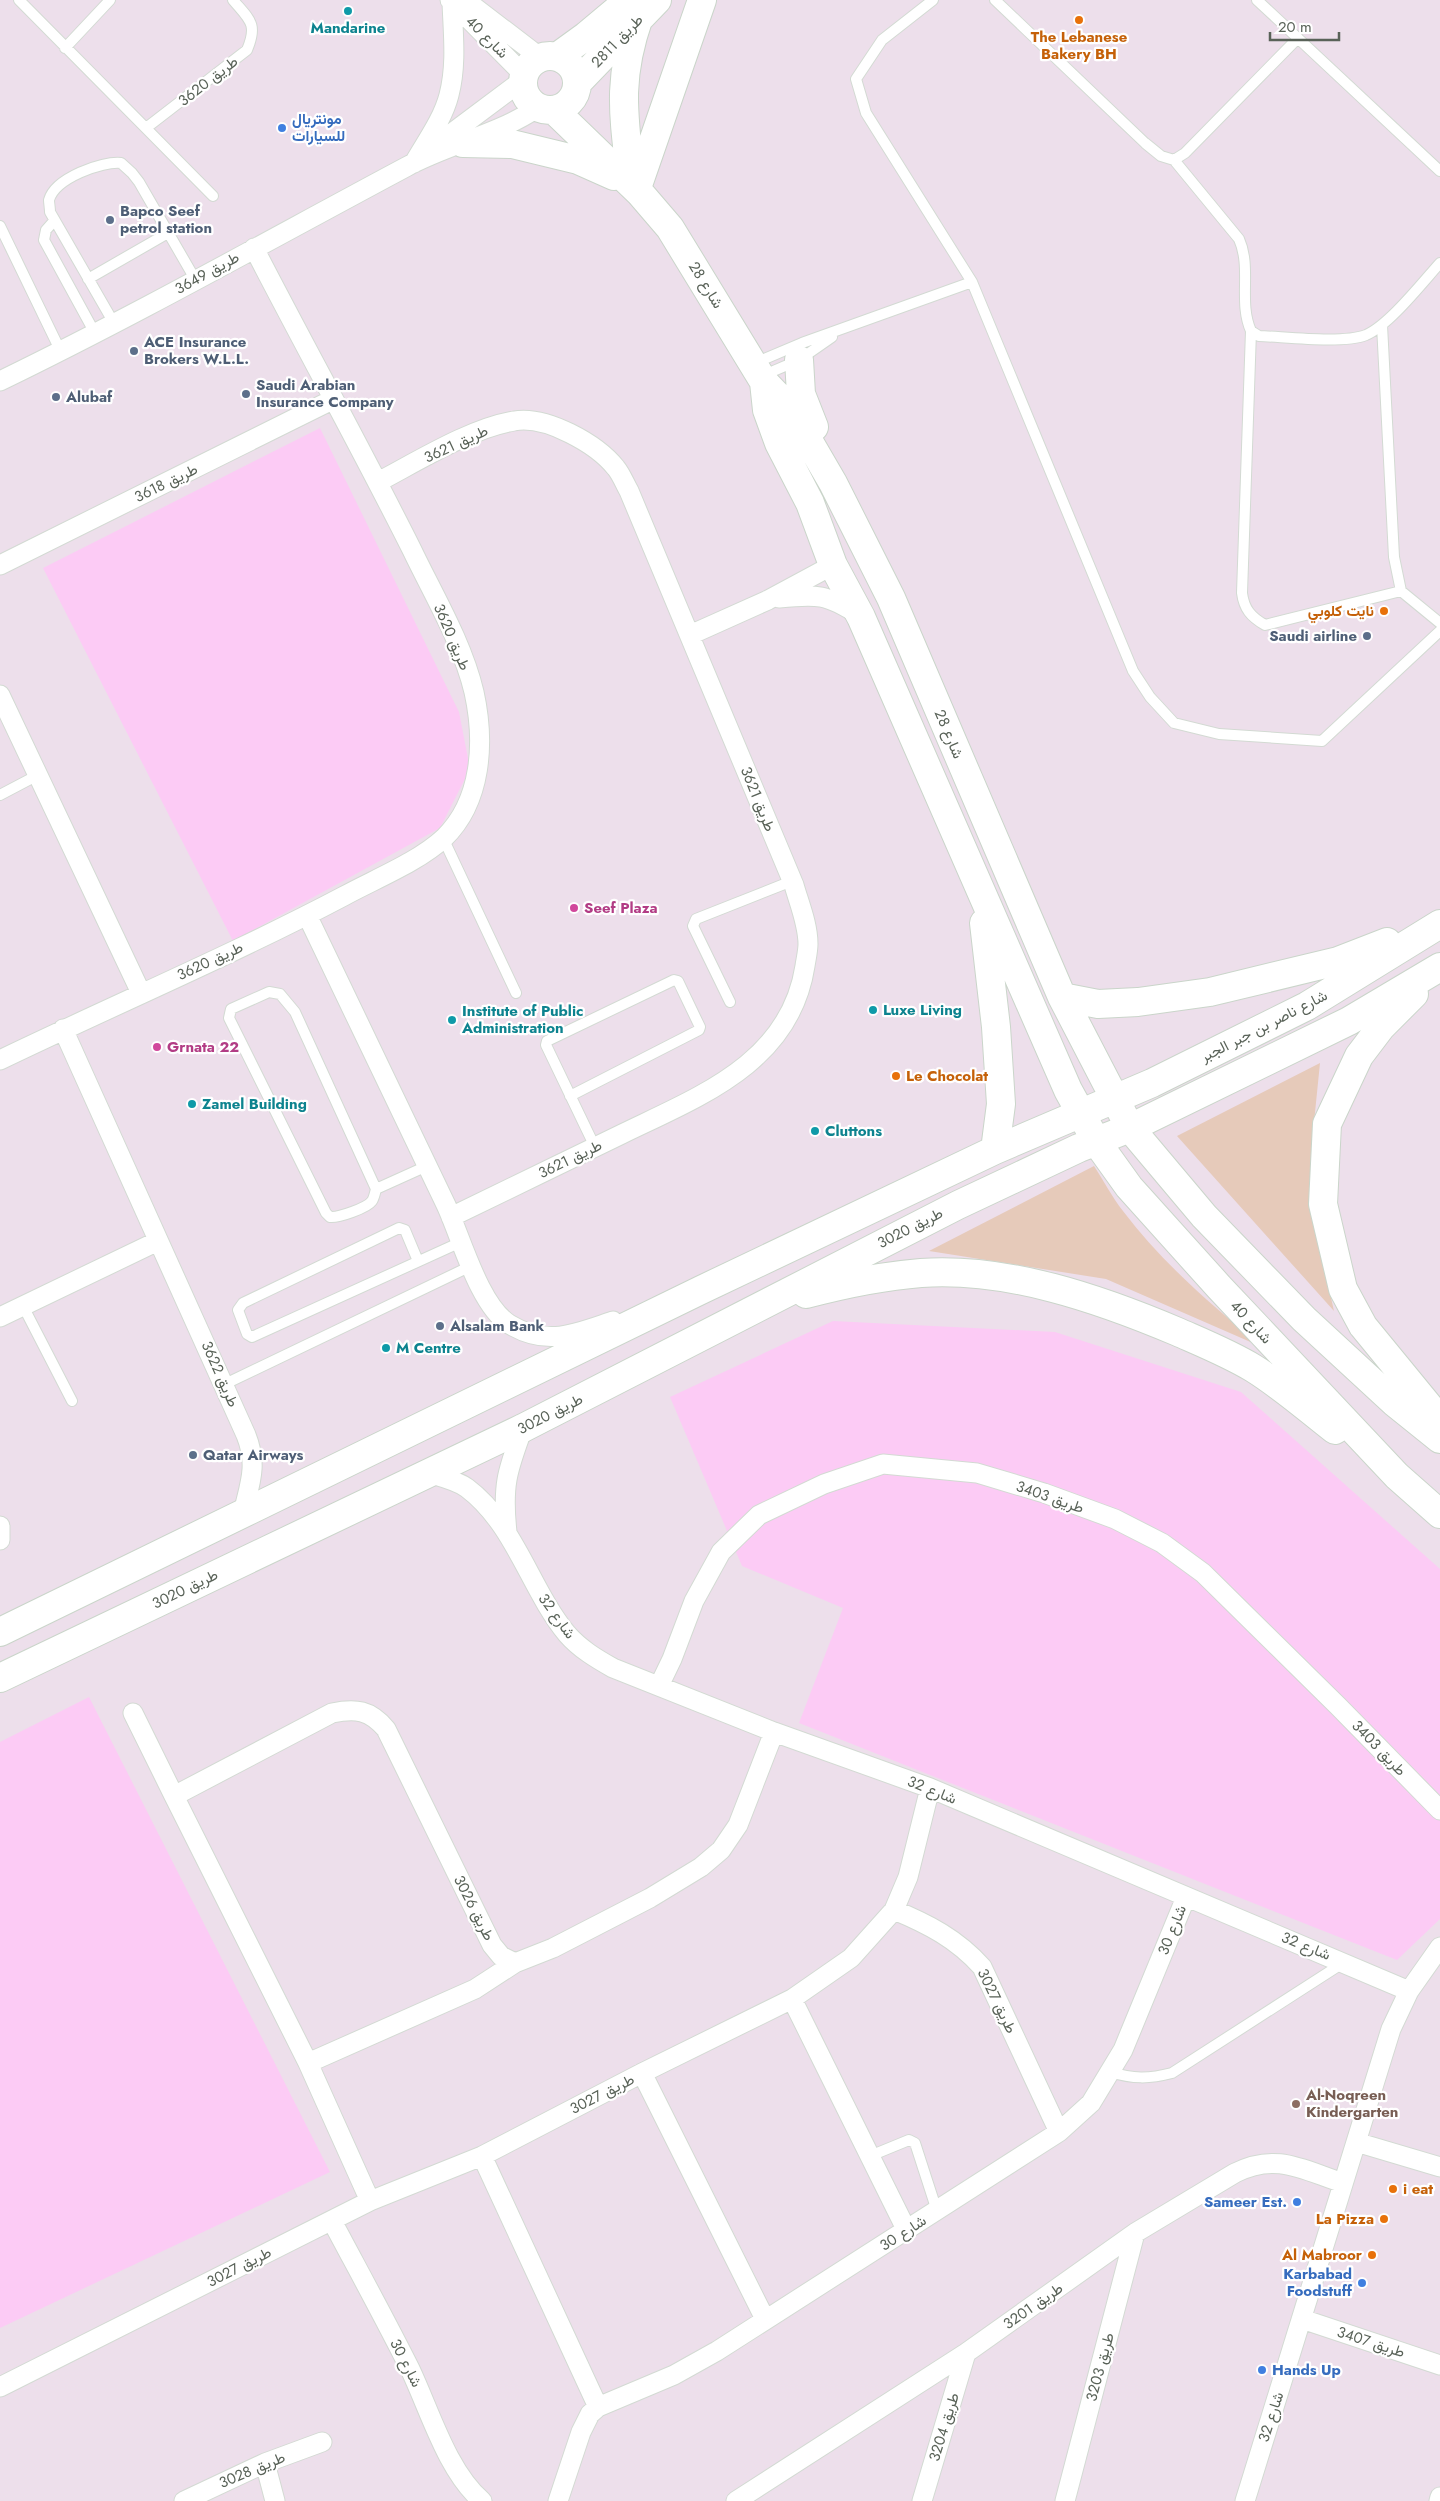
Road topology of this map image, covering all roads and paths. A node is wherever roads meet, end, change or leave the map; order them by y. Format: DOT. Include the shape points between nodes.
graph roads {
  1 [pos="19,0"];
  2 [pos="110,0"];
  3 [pos="233,0"];
  4 [pos="702,0"];
  5 [pos="933,0"];
  6 [pos="995,0"];
  7 [pos="1257,0"];
  8 [pos="456,1"];
  9 [pos="642,6"];
  10 [pos="1298,38"];
  11 [pos="65,48"];
  12 [pos="536,67"];
  13 [pos="561,99"];
  14 [pos="146,128"];
  15 [pos="463,143"];
  16 [pos="1174,160"];
  17 [pos="414,163"];
  18 [pos="1440,171"];
  19 [pos="635,183"];
  20 [pos="213,196"];
  21 [pos="54,222"];
  22 [pos="0,226"];
  23 [pos="168,234"];
  24 [pos="254,248"];
  25 [pos="1440,264"];
  26 [pos="88,279"];
  27 [pos="195,279"];
  28 [pos="972,282"];
  29 [pos="115,325"];
  30 [pos="1382,325"];
  31 [pos="840,330"];
  32 [pos="1251,331"];
  33 [pos="96,335"];
  34 [pos="61,352"];
  35 [pos="799,360"];
  36 [pos="760,374"];
  37 [pos="0,382"];
  38 [pos="332,400"];
  39 [pos="378,482"];
  40 [pos="833,483"];
  41 [pos="0,565"];
  42 [pos="833,565"];
  43 [pos="1401,590"];
  44 [pos="891,598"];
  45 [pos="768,600"];
  46 [pos="861,617"];
  47 [pos="1440,623"];
  48 [pos="1440,631"];
  49 [pos="690,635"];
  50 [pos="0,695"];
  51 [pos="38,776"];
  52 [pos="0,795"];
  53 [pos="443,838"];
  54 [pos="792,881"];
  55 [pos="981,896"];
  56 [pos="307,915"];
  57 [pos="1440,923"];
  58 [pos="1440,968"];
  59 [pos="516,992"];
  60 [pos="141,993"];
  61 [pos="1062,997"];
  62 [pos="730,1002"];
  63 [pos="63,1030"];
  64 [pos="0,1060"];
  65 [pos="570,1096"];
  66 [pos="1114,1098"];
  67 [pos="1081,1114"];
  68 [pos="1130,1128"];
  69 [pos="1096,1141"];
  70 [pos="596,1147"];
  71 [pos="996,1150"];
  72 [pos="427,1166"];
  73 [pos="376,1189"];
  74 [pos="452,1217"];
  75 [pos="158,1241"];
  76 [pos="461,1242"];
  77 [pos="418,1261"];
  78 [pos="471,1266"];
  79 [pos="701,1290"];
  80 [pos="763,1305"];
  81 [pos="23,1306"];
  82 [pos="0,1317"];
  83 [pos="225,1384"];
  84 [pos="72,1401"];
  85 [pos="1440,1420"];
  86 [pos="523,1428"];
  87 [pos="1440,1438"];
  88 [pos="428,1473"];
  89 [pos="1397,1476"];
  90 [pos="243,1513"];
  91 [pos="1440,1514"];
  92 [pos="0,1526"];
  93 [pos="507,1532"];
  94 [pos="0,1540"];
  95 [pos="0,1632"];
  96 [pos="0,1678"];
  97 [pos="659,1686"];
  98 [pos="134,1713"];
  99 [pos="774,1732"];
  100 [pos="930,1788"];
  101 [pos="174,1796"];
  102 [pos="1440,1810"];
  103 [pos="1186,1897"];
  104 [pos="894,1910"];
  105 [pos="1440,1947"];
  106 [pos="1344,1962"];
  107 [pos="515,1963"];
  108 [pos="1409,1991"];
  109 [pos="792,1999"];
  110 [pos="308,2063"];
  111 [pos="1110,2072"];
  112 [pos="642,2073"];
  113 [pos="1058,2132"];
  114 [pos="1356,2142"];
  115 [pos="482,2156"];
  116 [pos="870,2156"];
  117 [pos="1440,2167"];
  118 [pos="1343,2183"];
  119 [pos="370,2202"];
  120 [pos="937,2211"];
  121 [pos="332,2221"];
  122 [pos="907,2231"];
  123 [pos="1135,2233"];
  124 [pos="765,2319"];
  125 [pos="1302,2320"];
  126 [pos="966,2353"];
  127 [pos="1440,2365"];
  128 [pos="0,2387"];
  129 [pos="598,2407"];
  130 [pos="322,2442"];
  131 [pos="265,2463"];
  132 [pos="1440,2497"];
  133 [pos="184,2501"];
  134 [pos="275,2501"];
  135 [pos="482,2501"];
  136 [pos="558,2501"];
  137 [pos="736,2501"];
  138 [pos="922,2501"];
  139 [pos="1065,2501"];
  140 [pos="1245,2501"];
  141 [pos="1439,2501"];
  1 -- 11 [label="lane"];
  2 -- 11 [label="lane"];
  3 -- 14 [label="lane, طريق 3620" via="250,21 254,35 247,50"];
  4 -- 19 [label="street"];
  5 -- 28 [label="lane" via="882,40 856,79 866,113"];
  6 -- 16 [label="lane" via="1145,143 1161,156"];
  7 -- 10 [label="lane"];
  8 -- 12 [label="street, شارع 40"];
  8 -- 17 [label="street" via="455,51 449,96"];
  9 -- 12 [label="street, طريق 2811"];
  9 -- 13 [label="street, طريق 2811"];
  9 -- 19 [label="street" via="625,67 622,100"];
  10 -- 16 [label="lane" via="1185,153"];
  10 -- 18 [label="lane"];
  11 -- 14 [label="lane"];
  12 -- 13 [label="street" via="526,96"];
  12 -- 13 [label="street" via="572,66"];
  12 -- 17 [label="street, طريق 3649"];
  13 -- 15 [label="street, طريق 3649"];
  13 -- 19 [label="street, شارع 28"];
  14 -- 20 [label="lane"];
  15 -- 17 [label="street, طريق 3649"];
  15 -- 19 [label="street" via="512,144 578,160"];
  16 -- 32 [label="lane" via="1239,239 1245,253 1246,320"];
  17 -- 24 [label="street, طريق 3649"];
  19 -- 36 [label="street, شارع 28" via="675,236"];
  21 -- 23 [label="lane" via="49,200 55,189 99,164 121,163 139,182"];
  21 -- 26 [label="lane"];
  21 -- 33 [label="lane" via="46,230 44,240"];
  22 -- 34 [label="lane"];
  23 -- 26 [label="lane"];
  23 -- 27 [label="lane"];
  24 -- 27 [label="street, طريق 3649"];
  24 -- 38 [label="street, طريق 3620"];
  25 -- 30 [label="lane"];
  26 -- 29 [label="lane"];
  27 -- 29 [label="street, طريق 3649"];
  28 -- 31 [label="lane"];
  28 -- 48 [label="lane" via="1133,671 1150,697 1174,723 1219,734 1322,741"];
  29 -- 33 [label="street, طريق 3649"];
  30 -- 32 [label="lane" via="1366,335 1348,339 1259,336"];
  30 -- 43 [label="lane" via="1394,557"];
  31 -- 35 [label="lane"];
  31 -- 36 [label="lane" via="802,343"];
  32 -- 43 [label="lane" via="1242,593 1248,611 1254,619 1265,624"];
  33 -- 34 [label="street, طريق 3649"];
  34 -- 37 [label="street, طريق 3649"];
  35 -- 36 [label="lane"];
  35 -- 40 [label="street" via="802,394"];
  36 -- 40 [label="street, شارع 28" via="790,409"];
  36 -- 42 [label="street, شارع 28" via="772,426 810,503"];
  38 -- 39 [label="street, طريق 3620"];
  38 -- 41 [label="street, طريق 3618"];
  39 -- 49 [label="street, طريق 3621" via="487,427 517,420 570,433 594,448 616,468 629,491"];
  39 -- 53 [label="street, طريق 3620" via="461,651 474,694 480,749 473,793 464,813"];
  40 -- 44 [label="street, شارع 28"];
  42 -- 44 [label="street" via="863,579"];
  42 -- 45 [label="street"];
  42 -- 46 [label="street, شارع 28"];
  43 -- 47 [label="lane"];
  44 -- 61 [label="street, شارع 28"];
  45 -- 46 [label="street" via="822,596 844,605"];
  45 -- 49 [label="street"];
  46 -- 55 [label="street, شارع 28"];
  49 -- 54 [label="street, طريق 3621"];
  50 -- 51 [label="street"];
  51 -- 52 [label="lane"];
  51 -- 60 [label="street"];
  53 -- 56 [label="street, طريق 3620" via="420,855"];
  53 -- 59 [label="lane"];
  54 -- 62 [label="lane" via="694,922 693,926"];
  54 -- 70 [label="street, طريق 3621" via="808,943 803,980 792,1011 771,1044 741,1070 700,1096"];
  55 -- 67 [label="street, شارع 28"];
  55 -- 71 [label="street" via="1000,1067 1001,1104"];
  56 -- 60 [label="street, طريق 3620"];
  56 -- 72 [label="street"];
  57 -- 61 [label="street" via="1338,960 1210,992 1098,1004"];
  57 -- 66 [label="street, شارع ناصر بن جبر الجبر" via="1307,1006 1152,1083"];
  58 -- 68 [label="street, شارع ناصر بن جبر الجبر" via="1349,1021"];
  58 -- 85 [label="street" via="1381,1027 1359,1056 1326,1124 1323,1204 1344,1289 1363,1326"];
  60 -- 63 [label="street, طريق 3620"];
  61 -- 66 [label="street, شارع 28"];
  63 -- 64 [label="street, طريق 3620"];
  63 -- 75 [label="street, طريق 3622"];
  65 -- 65 [label="lane" via="547,1041 678,981 699,1030"];
  65 -- 70 [label="lane"];
  66 -- 67 [label="street, شارع ناصر بن جبر الجبر"];
  66 -- 68 [label="street"];
  67 -- 69 [label="street, شارع 40"];
  67 -- 71 [label="street"];
  68 -- 69 [label="street, شارع ناصر بن جبر الجبر"];
  68 -- 87 [label="street" via="1204,1216 1304,1319 1394,1402"];
  69 -- 80 [label="street, طريق 3020" via="958,1205"];
  69 -- 89 [label="street, شارع 40" via="1129,1187"];
  70 -- 74 [label="street, طريق 3621"];
  71 -- 79 [label="street"];
  72 -- 73 [label="lane"];
  72 -- 74 [label="street"];
  73 -- 73 [label="lane" via="289,1003 280,994 269,992 231,1009 229,1018 326,1213 336,1218 368,1204 374,1199"];
  74 -- 76 [label="street"];
  75 -- 81 [label="street"];
  75 -- 83 [label="street, طريق 3622"];
  76 -- 77 [label="lane"];
  76 -- 78 [label="street"];
  77 -- 77 [label="lane" via="252,1337 247,1334 238,1310 244,1303 399,1228 404,1230"];
  78 -- 79 [label="street" via="488,1300 507,1322 532,1336 560,1338"];
  78 -- 83 [label="lane"];
  79 -- 90 [label="street"];
  80 -- 86 [label="street, طريق 3020"];
  80 -- 89 [label="street" via="852,1282 923,1273 1000,1276 1072,1294 1135,1314 1253,1368"];
  81 -- 82 [label="street"];
  81 -- 84 [label="lane"];
  83 -- 90 [label="street, طريق 3622" via="252,1451 254,1468"];
  86 -- 88 [label="street, طريق 3020"];
  86 -- 93 [label="street" via="505,1488"];
  88 -- 93 [label="street" via="456,1481 466,1488"];
  88 -- 96 [label="street, طريق 3020"];
  89 -- 91 [label="street, شارع 40"];
  90 -- 95 [label="street"];
  92 -- 94 [label="street"];
  93 -- 97 [label="street, شارع 32" via="550,1611 568,1636 598,1659"];
  97 -- 99 [label="street, شارع 32"];
  97 -- 102 [label="street, طريق 3403" via="694,1601 721,1552 759,1515 824,1484 883,1464 977,1473 1115,1519 1162,1543 1203,1573"];
  98 -- 101 [label="street"];
  99 -- 100 [label="street, شارع 32"];
  99 -- 107 [label="street" via="738,1826 721,1850 701,1867 650,1898 553,1948"];
  100 -- 103 [label="street, شارع 32"];
  100 -- 104 [label="street, طريق 3027" via="908,1877"];
  101 -- 107 [label="street, طريق 3026" via="332,1713 351,1710 366,1714 386,1729 492,1945 501,1956"];
  101 -- 110 [label="street"];
  103 -- 106 [label="street, شارع 32"];
  103 -- 111 [label="street, شارع 30" via="1123,2050"];
  104 -- 109 [label="street, طريق 3027" via="851,1958"];
  104 -- 113 [label="street, طريق 3027" via="947,1936 966,1949 982,1967"];
  105 -- 108 [label="street, شارع 32"];
  106 -- 108 [label="street, شارع 32"];
  106 -- 111 [label="lane" via="1172,2074 1138,2078"];
  107 -- 110 [label="street" via="475,1989"];
  108 -- 114 [label="street, شارع 32" via="1391,2028"];
  109 -- 112 [label="street, طريق 3027"];
  109 -- 116 [label="street"];
  110 -- 119 [label="street"];
  111 -- 113 [label="street, شارع 30" via="1091,2103"];
  112 -- 115 [label="street, طريق 3027"];
  112 -- 124 [label="street, طريق 3027"];
  113 -- 120 [label="street, شارع 30"];
  114 -- 117 [label="street"];
  114 -- 118 [label="street, شارع 32"];
  115 -- 119 [label="street, طريق 3027"];
  115 -- 129 [label="street"];
  116 -- 120 [label="lane" via="909,2140 914,2143"];
  116 -- 122 [label="street"];
  118 -- 123 [label="street, طريق 3201" via="1280,2162 1264,2162 1249,2166"];
  118 -- 125 [label="street, شارع 32"];
  119 -- 121 [label="street, طريق 3027"];
  120 -- 122 [label="street, شارع 30"];
  121 -- 128 [label="street, طريق 3027"];
  121 -- 135 [label="street, شارع 30" via="410,2369 455,2467 470,2491"];
  122 -- 124 [label="street, شارع 30"];
  123 -- 126 [label="street, طريق 3201"];
  123 -- 139 [label="street, طريق 3203"];
  124 -- 129 [label="street, شارع 30" via="674,2375"];
  125 -- 127 [label="street, طريق 3407"];
  125 -- 140 [label="street, شارع 32"];
  126 -- 137 [label="street, طريق 3201"];
  126 -- 138 [label="street, طريق 3204"];
  129 -- 136 [label="street" via="583,2427"];
  130 -- 131 [label="street, طريق 3028"];
  131 -- 133 [label="street, طريق 3028"];
  131 -- 134 [label="street"];
  132 -- 141 [label="street"];
}
